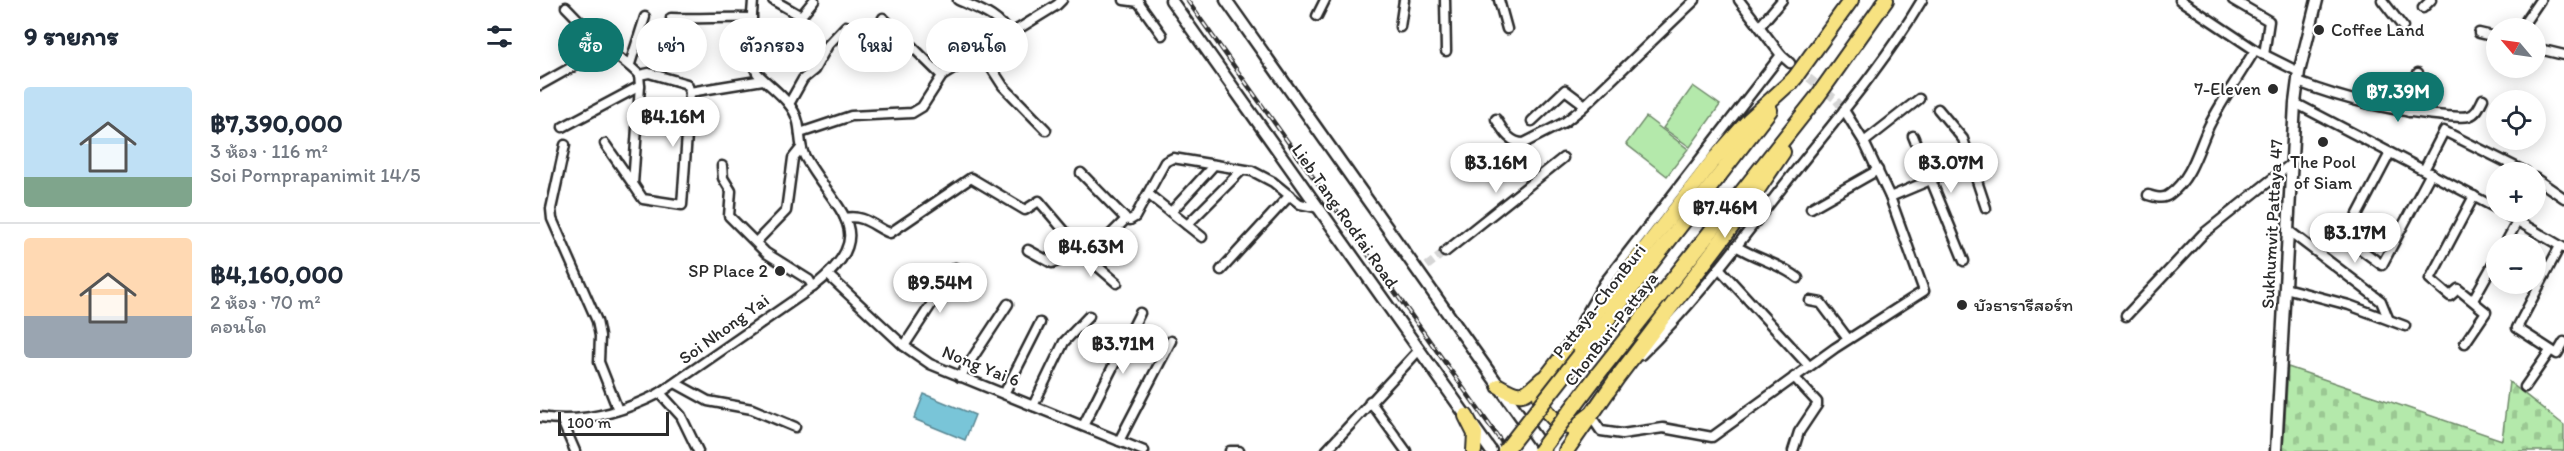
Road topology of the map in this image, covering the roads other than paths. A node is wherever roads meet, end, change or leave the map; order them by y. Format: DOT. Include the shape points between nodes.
graph roads {
  1 [pos="753,0"];
  2 [pos="773,0"];
  3 [pos="814,0"];
  4 [pos="958,0"];
  5 [pos="1062,0"];
  6 [pos="1124,0"];
  7 [pos="1171,0"];
  8 [pos="1226,0"];
  9 [pos="1324,0"];
  10 [pos="1404,0"];
  11 [pos="1446,0"];
  12 [pos="1499,0"];
  13 [pos="1695,0"];
  14 [pos="1739,0"];
  15 [pos="1782,0"];
  16 [pos="1851,0"];
  17 [pos="1886,0"];
  18 [pos="1922,0"];
  19 [pos="2180,0"];
  20 [pos="2233,0"];
  21 [pos="2317,0"];
  22 [pos="2382,0"];
  23 [pos="2431,0"];
  24 [pos="2540,0"];
  25 [pos="1138,1"];
  26 [pos="566,7"];
  27 [pos="2423,8"];
  28 [pos="1317,16"];
  29 [pos="645,17"];
  30 [pos="577,18"];
  31 [pos="752,18"];
  32 [pos="993,18"];
  33 [pos="2528,18"];
  34 [pos="707,20"];
  35 [pos="1028,22"];
  36 [pos="1400,27"];
  37 [pos="1760,27"];
  38 [pos="2403,27"];
  39 [pos="1507,29"];
  40 [pos="2479,33"];
  41 [pos="838,34"];
  42 [pos="1162,35"];
  43 [pos="2486,35"];
  44 [pos="914,48"];
  45 [pos="2255,50"];
  46 [pos="1446,51"];
  47 [pos="2546,51"];
  48 [pos="1781,55"];
  49 [pos="2264,55"];
  50 [pos="2564,55"];
  51 [pos="624,62"];
  52 [pos="1790,63"];
  53 [pos="630,64"];
  54 [pos="563,72"];
  55 [pos="757,72"];
  56 [pos="948,72"];
  57 [pos="994,72"];
  58 [pos="2418,73"];
  59 [pos="639,75"];
  60 [pos="942,76"];
  61 [pos="1796,77"];
  62 [pos="2299,77"];
  63 [pos="763,80"];
  64 [pos="540,85"];
  65 [pos="640,86"];
  66 [pos="690,92"];
  67 [pos="1817,97"];
  68 [pos="1919,99"];
  69 [pos="2483,99"];
  70 [pos="2295,103"];
  71 [pos="789,104"];
  72 [pos="1585,105"];
  73 [pos="1938,109"];
  74 [pos="1844,110"];
  75 [pos="2409,112"];
  76 [pos="1496,119"];
  77 [pos="1532,121"];
  78 [pos="563,127"];
  79 [pos="1046,130"];
  80 [pos="800,133"];
  81 [pos="1913,136"];
  82 [pos="1863,142"];
  83 [pos="604,144"];
  84 [pos="566,145"];
  85 [pos="801,148"];
  86 [pos="2390,153"];
  87 [pos="1563,158"];
  88 [pos="2506,162"];
  89 [pos="1971,163"];
  90 [pos="2291,164"];
  91 [pos="1214,165"];
  92 [pos="722,166"];
  93 [pos="1242,170"];
  94 [pos="1878,170"];
  95 [pos="2428,172"];
  96 [pos="1081,173"];
  97 [pos="1930,178"];
  98 [pos="633,184"];
  99 [pos="2546,186"];
  100 [pos="1148,194"];
  101 [pos="1290,195"];
  102 [pos="2148,195"];
  103 [pos="2474,196"];
  104 [pos="1890,197"];
  105 [pos="2564,198"];
  106 [pos="2486,203"];
  107 [pos="1319,208"];
  108 [pos="1811,208"];
  109 [pos="1986,208"];
  110 [pos="1171,212"];
  111 [pos="845,218"];
  112 [pos="1126,219"];
  113 [pos="2521,222"];
  114 [pos="1187,225"];
  115 [pos="2289,231"];
  116 [pos="1202,237"];
  117 [pos="756,242"];
  118 [pos="1736,246"];
  119 [pos="2562,247"];
  120 [pos="1028,250"];
  121 [pos="1087,252"];
  122 [pos="1445,252"];
  123 [pos="1964,261"];
  124 [pos="955,268"];
  125 [pos="1719,268"];
  126 [pos="1221,270"];
  127 [pos="828,276"];
  128 [pos="2486,277"];
  129 [pos="1798,278"];
  130 [pos="1118,283"];
  131 [pos="813,287"];
  132 [pos="2286,288"];
  133 [pos="2473,300"];
  134 [pos="1810,301"];
  135 [pos="1008,304"];
  136 [pos="1140,313"];
  137 [pos="1089,316"];
  138 [pos="2126,316"];
  139 [pos="2388,318"];
  140 [pos="1040,323"];
  141 [pos="2405,326"];
  142 [pos="1848,339"];
  143 [pos="1171,341"];
  144 [pos="2564,342"];
  145 [pos="2465,343"];
  146 [pos="904,346"];
  147 [pos="1419,350"];
  148 [pos="1565,351"];
  149 [pos="2550,351"];
  150 [pos="1809,366"];
  151 [pos="1548,372"];
  152 [pos="960,376"];
  153 [pos="1794,377"];
  154 [pos="1617,378"];
  155 [pos="676,384"];
  156 [pos="1499,386"];
  157 [pos="2525,387"];
  158 [pos="660,393"];
  159 [pos="1004,394"];
  160 [pos="1370,401"];
  161 [pos="1033,406"];
  162 [pos="618,410"];
  163 [pos="1590,415"];
  164 [pos="1466,416"];
  165 [pos="540,417"];
  166 [pos="562,421"];
  167 [pos="1083,426"];
  168 [pos="795,427"];
  169 [pos="1119,441"];
  170 [pos="575,451"];
  171 [pos="698,451"];
  172 [pos="1144,451"];
  173 [pos="1230,451"];
  174 [pos="1239,451"];
  175 [pos="1326,451"];
  176 [pos="1406,451"];
  177 [pos="1474,451"];
  178 [pos="1491,451"];
  179 [pos="1504,451"];
  180 [pos="1540,451"];
  181 [pos="1545,451"];
  182 [pos="1566,451"];
  183 [pos="1792,451"];
  184 [pos="2276,451"];
  1 -- 31 [label="street, Soi Nhong Yai"];
  2 -- 3 [label="street" via="801,16"];
  4 -- 32 [label="street"];
  5 -- 35 [label="street"];
  6 -- 25 [label="street"];
  7 -- 107 [label="street, Lieb Tang Rodfai Road"];
  8 -- 156 [label="street, Lieb Tang Rodfai Road" via="1423,269"];
  9 -- 28 [label="street"];
  10 -- 36 [label="street"];
  11 -- 46 [label="street"];
  12 -- 39 [label="street"];
  13 -- 72 [label="street"];
  14 -- 37 [label="street"];
  15 -- 37 [label="street"];
  16 -- 61 [label="highway, Pattaya-ChonBuri"];
  17 -- 67 [label="highway, ChonBuri-Pattaya"];
  18 -- 74 [label="street"];
  19 -- 45 [label="street"];
  20 -- 49 [label="street" via="2269,21"];
  21 -- 62 [label="street, Sukhumvit Pattaya 47"];
  22 -- 38 [label="street"];
  23 -- 27 [label="street"];
  24 -- 33 [label="street"];
  25 -- 42 [label="street"];
  26 -- 30 [label="street"];
  29 -- 53 [label="street"];
  31 -- 34 [label="street"];
  37 -- 48 [label="street"];
  40 -- 43 [label="street"];
  41 -- 71 [label="street" via="814,70 802,79"];
  44 -- 60 [label="street"];
  45 -- 49 [label="street"];
  45 -- 102 [label="street" via="2210,125 2183,180 2167,197"];
  47 -- 50 [label="street"];
  48 -- 52 [label="street"];
  48 -- 148 [label="street" via="1604,283"];
  49 -- 62 [label="street"];
  51 -- 53 [label="street"];
  53 -- 59 [label="street"];
  54 -- 64 [label="street"];
  55 -- 63 [label="street, Soi Nhong Yai"];
  56 -- 60 [label="street"];
  57 -- 79 [label="street"];
  58 -- 75 [label="street"];
  59 -- 65 [label="street"];
  59 -- 66 [label="street" via="650,73 687,84"];
  60 -- 80 [label="street" via="922,108 912,113 851,116"];
  61 -- 148 [label="highway" via="1749,120 1712,162"];
  61 -- 179 [label="highway, Pattaya-ChonBuri, bridge"];
  62 -- 70 [label="street, Sukhumvit Pattaya 47"];
  62 -- 75 [label="street" via="2330,94"];
  63 -- 66 [label="street"];
  63 -- 71 [label="street, Soi Nhong Yai"];
  65 -- 78 [label="street"];
  65 -- 98 [label="street"];
  66 -- 98 [label="street" via="682,205 643,200"];
  67 -- 154 [label="highway" via="1761,187"];
  67 -- 180 [label="highway, ChonBuri-Pattaya, bridge"];
  68 -- 82 [label="street"];
  69 -- 75 [label="street" via="2476,112 2466,117"];
  70 -- 86 [label="street"];
  70 -- 90 [label="street, Sukhumvit Pattaya 47"];
  71 -- 80 [label="street, Soi Nhong Yai"];
  72 -- 76 [label="street" via="1565,122 1524,143 1510,139"];
  72 -- 77 [label="street" via="1565,90"];
  73 -- 89 [label="street" via="1963,139"];
  74 -- 82 [label="street"];
  74 -- 118 [label="street"];
  80 -- 85 [label="street, Soi Nhong Yai"];
  81 -- 97 [label="street"];
  82 -- 94 [label="street"];
  83 -- 98 [label="street"];
  84 -- 162 [label="street" via="552,219 597,321 599,362"];
  85 -- 111 [label="street, Soi Nhong Yai"];
  85 -- 117 [label="street" via="793,158 786,211"];
  86 -- 95 [label="street"];
  86 -- 95 [label="street" via="2347,235 2382,266"];
  87 -- 122 [label="street"];
  88 -- 95 [label="street" via="2444,131"];
  89 -- 97 [label="street"];
  89 -- 109 [label="street"];
  90 -- 115 [label="street, Sukhumvit Pattaya 47"];
  90 -- 138 [label="street" via="2203,234"];
  91 -- 93 [label="street"];
  91 -- 100 [label="street" via="1168,159"];
  91 -- 110 [label="street"];
  92 -- 117 [label="street" via="723,178 731,191 729,216"];
  93 -- 101 [label="street" via="1262,175"];
  93 -- 114 [label="street"];
  94 -- 104 [label="street"];
  94 -- 108 [label="street"];
  95 -- 103 [label="street"];
  96 -- 112 [label="street"];
  97 -- 104 [label="street"];
  97 -- 123 [label="street"];
  99 -- 105 [label="street"];
  100 -- 110 [label="street"];
  100 -- 112 [label="street" via="1134,217"];
  101 -- 107 [label="street" via="1300,204"];
  101 -- 126 [label="street"];
  103 -- 106 [label="street"];
  103 -- 133 [label="street" via="2430,279 2450,296 2458,289"];
  104 -- 142 [label="street" via="1924,291"];
  107 -- 147 [label="street, Lieb Tang Rodfai Road"];
  110 -- 114 [label="street"];
  111 -- 121 [label="street" via="868,220 890,233 972,178 1025,210 1039,201"];
  111 -- 127 [label="street, Soi Nhong Yai" via="849,244 845,256"];
  112 -- 121 [label="street"];
  113 -- 119 [label="street"];
  114 -- 116 [label="street"];
  115 -- 132 [label="street, Sukhumvit Pattaya 47"];
  115 -- 139 [label="street" via="2381,301"];
  117 -- 131 [label="street" via="766,254 809,280"];
  118 -- 125 [label="street"];
  118 -- 129 [label="street"];
  119 -- 149 [label="street" via="2517,328"];
  120 -- 121 [label="street" via="1052,263"];
  121 -- 130 [label="street"];
  124 -- 146 [label="street"];
  125 -- 150 [label="street"];
  125 -- 154 [label="street" via="1671,327"];
  127 -- 131 [label="street, Soi Nhong Yai"];
  127 -- 146 [label="street, Nong Yai 6"];
  128 -- 133 [label="street"];
  131 -- 155 [label="street, Soi Nhong Yai"];
  132 -- 139 [label="street"];
  132 -- 184 [label="street, Sukhumvit Pattaya 47"];
  133 -- 145 [label="street" via="2486,312"];
  134 -- 142 [label="street" via="1821,303"];
  135 -- 152 [label="street"];
  136 -- 167 [label="street"];
  137 -- 161 [label="street" via="1064,342"];
  139 -- 141 [label="street"];
  140 -- 159 [label="street"];
  142 -- 150 [label="street"];
  143 -- 169 [label="street"];
  144 -- 149 [label="street" via="2557,354"];
  146 -- 152 [label="street, Nong Yai 6" via="930,364"];
  147 -- 160 [label="street"];
  147 -- 164 [label="street, Lieb Tang Rodfai Road"];
  148 -- 151 [label="highway"];
  149 -- 157 [label="street"];
  150 -- 153 [label="street"];
  151 -- 156 [label="highway" via="1524,395 1516,396"];
  151 -- 163 [label="highway" via="1539,394 1554,418 1573,428"];
  152 -- 159 [label="street, Nong Yai 6"];
  153 -- 163 [label="street" via="1712,437 1663,429 1622,434 1601,431"];
  153 -- 183 [label="street" via="1817,405"];
  154 -- 163 [label="highway"];
  155 -- 158 [label="street, Soi Nhong Yai"];
  155 -- 168 [label="street" via="708,401 752,409"];
  156 -- 181 [label="street, Lieb Tang Rodfai Road"];
  158 -- 162 [label="street, Soi Nhong Yai"];
  158 -- 171 [label="street" via="681,416"];
  159 -- 161 [label="street, Nong Yai 6"];
  160 -- 175 [label="street"];
  160 -- 176 [label="street"];
  161 -- 167 [label="street, Nong Yai 6"];
  162 -- 166 [label="street, Soi Nhong Yai"];
  163 -- 182 [label="highway"];
  164 -- 177 [label="highway" via="1475,434"];
  164 -- 178 [label="street, Lieb Tang Rodfai Road"];
  165 -- 166 [label="street, Soi Nhong Yai"];
  166 -- 170 [label="street"];
  167 -- 169 [label="street, Nong Yai 6"];
  169 -- 172 [label="street, Nong Yai 6"];
  173 -- 174 [label="street"];
}
